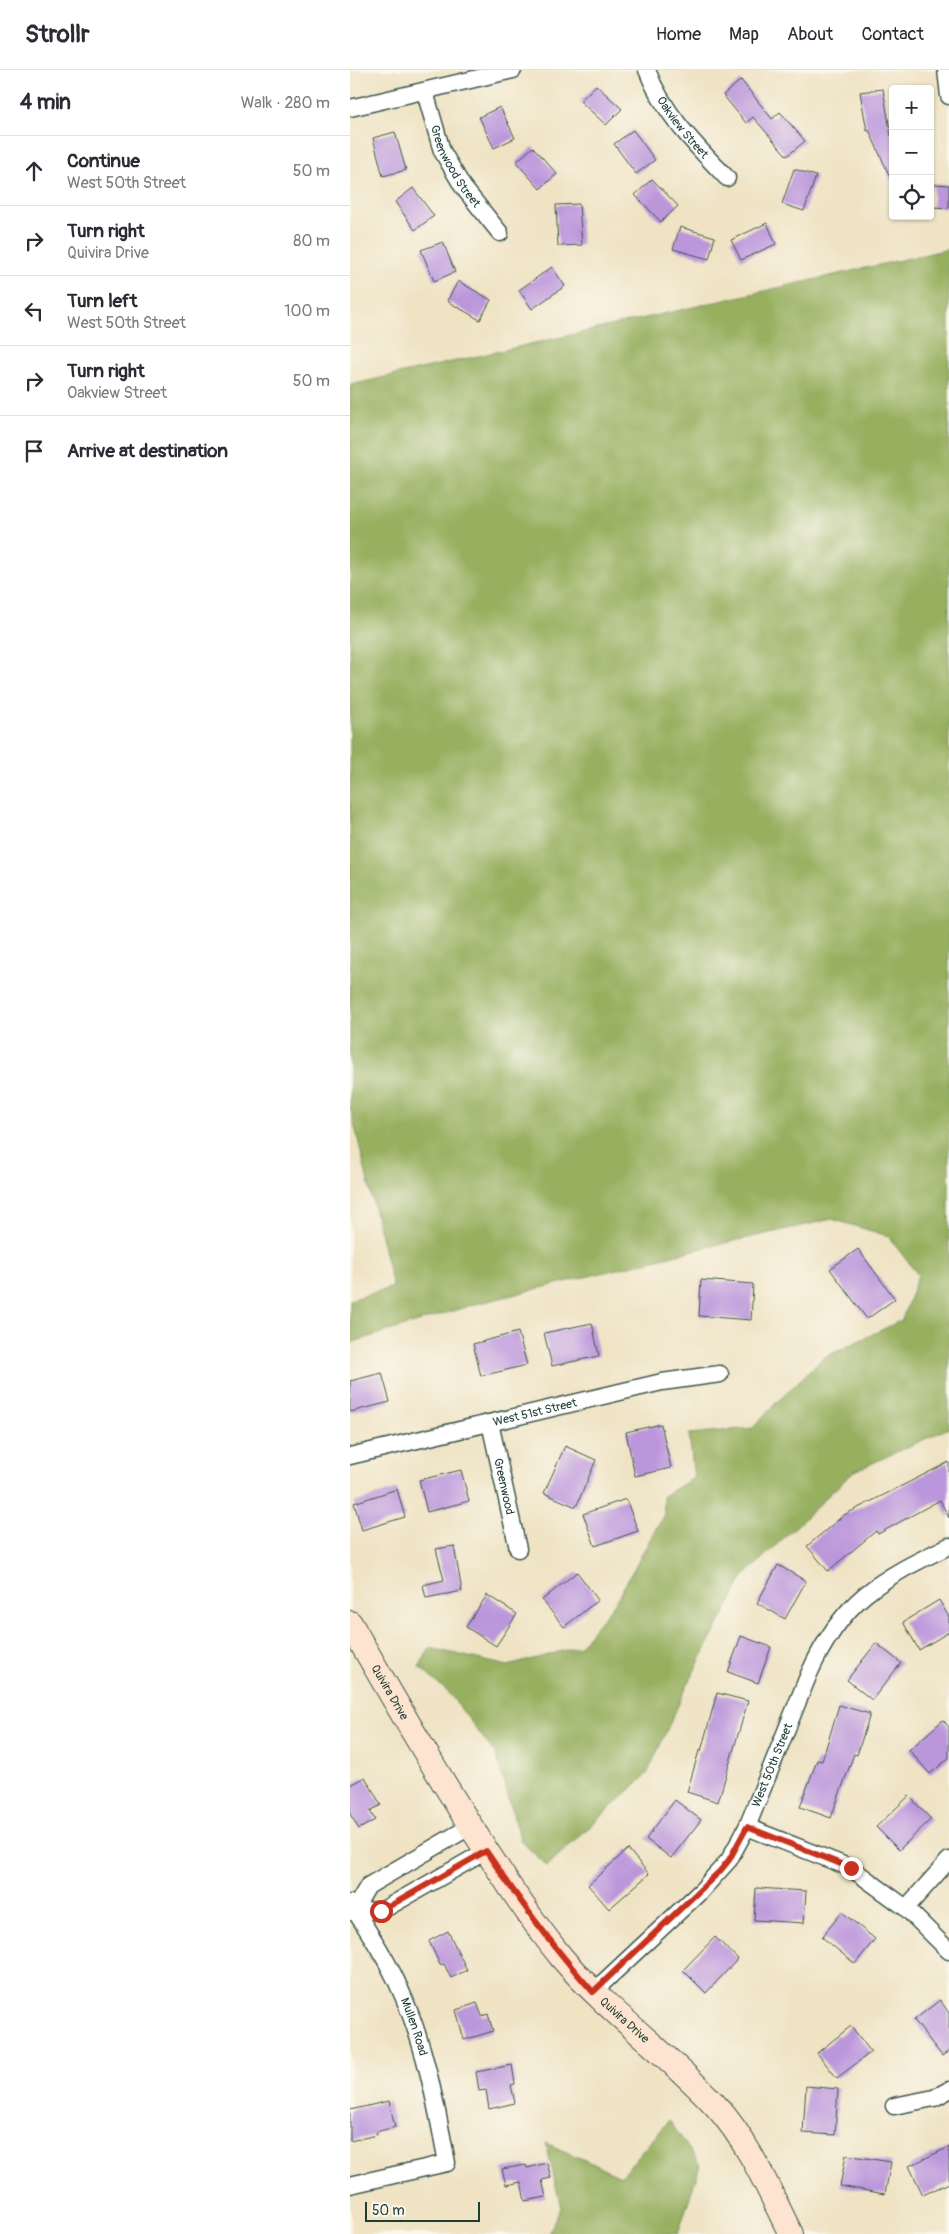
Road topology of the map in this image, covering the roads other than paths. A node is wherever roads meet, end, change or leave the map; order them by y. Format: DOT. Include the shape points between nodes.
graph roads {
  1 [pos="513,70"];
  2 [pos="647,70"];
  3 [pos="946,70"];
  4 [pos="425,92"];
  5 [pos="949,96"];
  6 [pos="350,108"];
  7 [pos="727,178"];
  8 [pos="500,233"];
  9 [pos="720,1374"];
  10 [pos="490,1423"];
  11 [pos="350,1456"];
  12 [pos="949,1546"];
  13 [pos="518,1549"];
  14 [pos="350,1623"];
  15 [pos="471,1826"];
  16 [pos="747,1827"];
  17 [pos="486,1851"];
  18 [pos="949,1860"];
  19 [pos="351,1908"];
  20 [pos="906,1908"];
  21 [pos="949,1951"];
  22 [pos="593,1992"];
  23 [pos="949,2090"];
  24 [pos="894,2106"];
  25 [pos="350,2185"];
  26 [pos="791,2234"];
  1 -- 4 [label="street"];
  2 -- 7 [label="street, Oakview Street" via="663,104 694,144"];
  3 -- 5 [label="street"];
  4 -- 6 [label="street"];
  4 -- 8 [label="street, Greenwood Street" via="436,135 446,158 463,187"];
  9 -- 10 [label="street, West 51st Street" via="662,1382"];
  10 -- 11 [label="street, West 51st Street"];
  10 -- 13 [label="street, Greenwood"];
  12 -- 16 [label="street, West 50th Street" via="892,1575 856,1601 835,1625 809,1674"];
  14 -- 15 [label="main road, Quivira Drive"];
  15 -- 17 [label="main road, Quivira Drive"];
  15 -- 19 [label="street" via="368,1886"];
  16 -- 20 [label="street" via="851,1868"];
  16 -- 22 [label="street, West 50th Street" via="720,1871"];
  17 -- 19 [label="street" via="381,1911"];
  17 -- 22 [label="main road, Quivira Drive" via="542,1931"];
  18 -- 20 [label="street"];
  19 -- 25 [label="street, Mullen Road" via="400,1988 410,2013 434,2095 448,2163"];
  20 -- 21 [label="street"];
  22 -- 26 [label="main road, Quivira Drive" via="716,2107 742,2140"];
  23 -- 24 [label="street" via="934,2098"];
}
